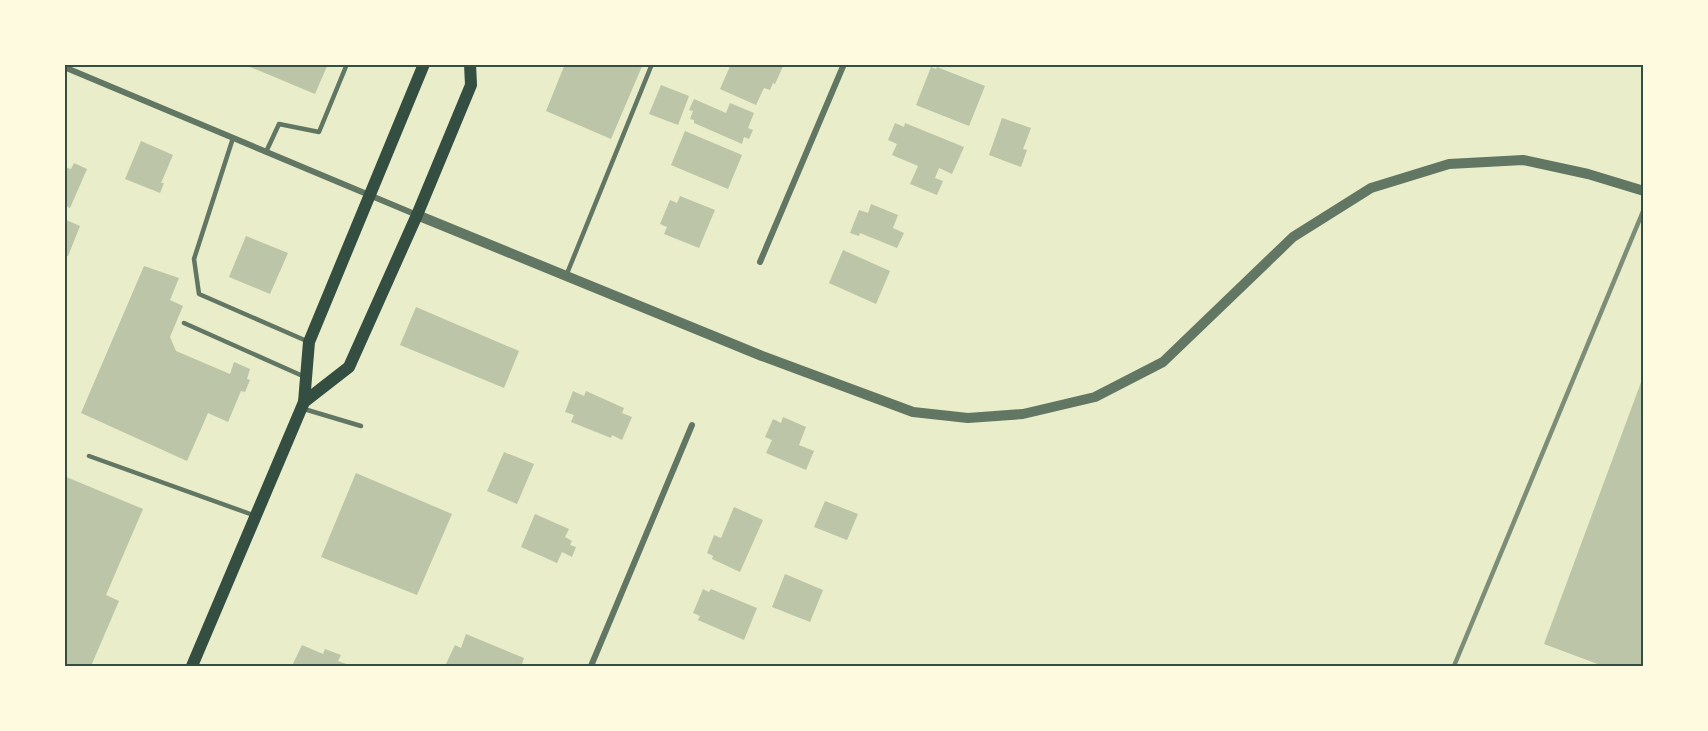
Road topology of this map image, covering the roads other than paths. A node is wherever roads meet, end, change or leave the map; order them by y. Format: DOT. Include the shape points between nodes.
graph roads {
  1 [pos="347,64"];
  2 [pos="424,64"];
  3 [pos="470,64"];
  4 [pos="652,64"];
  5 [pos="844,64"];
  6 [pos="64,67"];
  7 [pos="233,138"];
  8 [pos="266,152"];
  9 [pos="1644,191"];
  10 [pos="370,195"];
  11 [pos="417,215"];
  12 [pos="760,262"];
  13 [pos="566,276"];
  14 [pos="184,323"];
  15 [pos="309,342"];
  16 [pos="306,378"];
  17 [pos="303,405"];
  18 [pos="692,425"];
  19 [pos="361,426"];
  20 [pos="89,456"];
  21 [pos="256,516"];
  22 [pos="192,666"];
  23 [pos="591,666"];
  1 -- 8 [label="lane" via="319,132 279,124"];
  2 -- 10 [label="main road"];
  3 -- 11 [label="main road" via="471,85"];
  4 -- 13 [label="lane"];
  5 -- 12 [label="street"];
  6 -- 7 [label="street"];
  7 -- 8 [label="street"];
  7 -- 15 [label="lane" via="194,259 199,294"];
  8 -- 10 [label="street"];
  9 -- 13 [label="street" via="1523,160 1449,164 1371,188 1293,237 1163,362 1095,396 1023,414 968,418 912,412 749,352"];
  10 -- 11 [label="street"];
  10 -- 15 [label="main road"];
  11 -- 13 [label="street"];
  11 -- 17 [label="main road" via="349,367"];
  14 -- 16 [label="lane"];
  15 -- 16 [label="main road"];
  16 -- 17 [label="main road"];
  17 -- 19 [label="lane"];
  17 -- 21 [label="main road"];
  18 -- 23 [label="street"];
  20 -- 21 [label="lane"];
  21 -- 22 [label="main road"];
}
